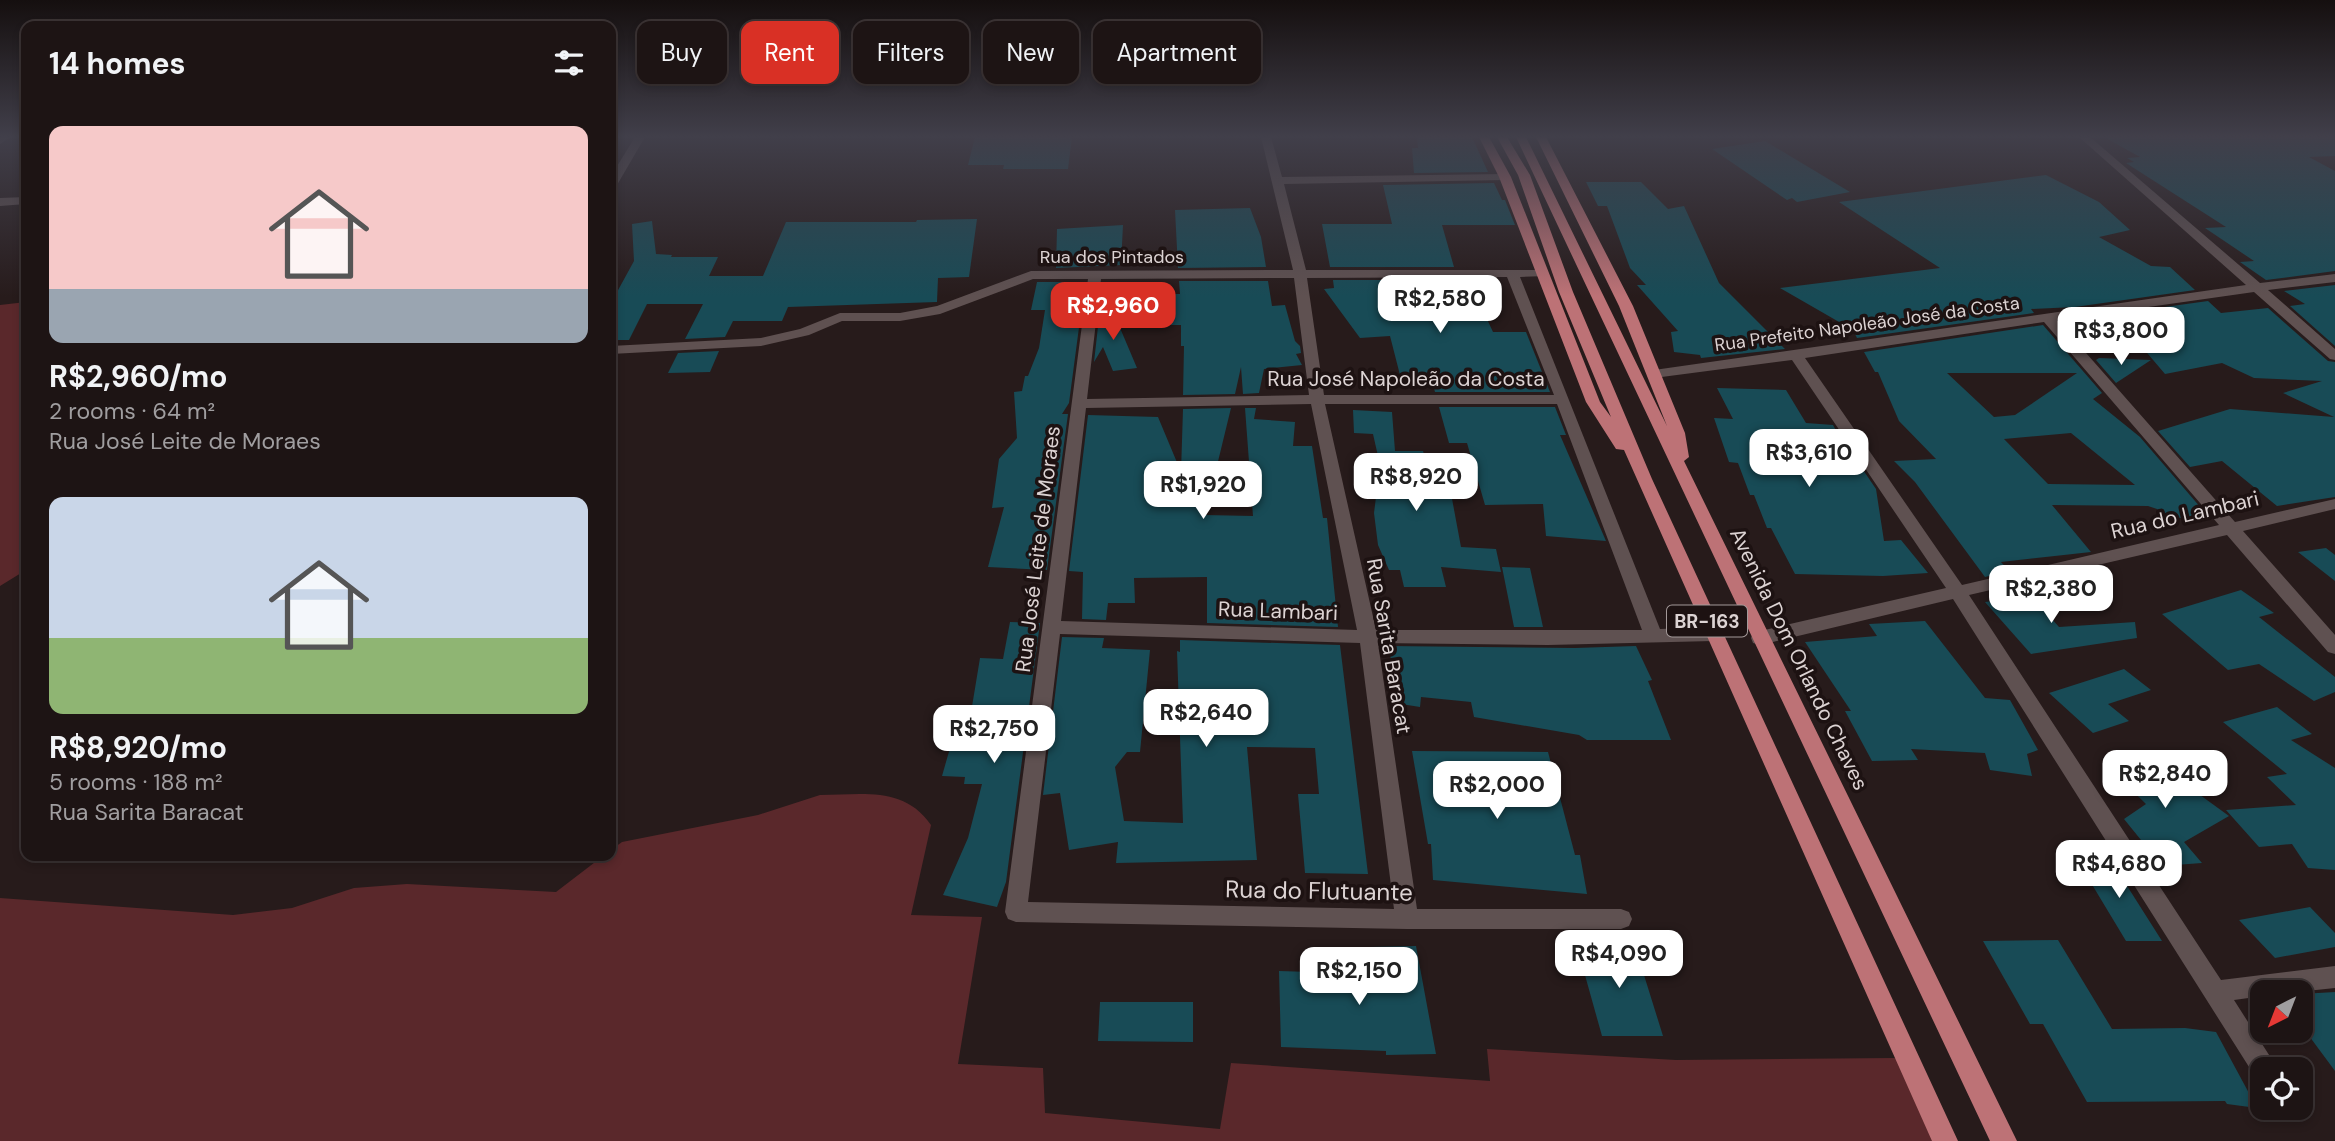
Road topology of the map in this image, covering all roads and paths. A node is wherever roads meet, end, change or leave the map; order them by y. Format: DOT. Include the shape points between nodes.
graph roads {
  1 [pos="1281,190"];
  2 [pos="1510,190"];
  3 [pos="1529,190"];
  4 [pos="1548,190"];
  5 [pos="1569,190"];
  6 [pos="2144,190"];
  7 [pos="21,201"];
  8 [pos="0,202"];
  9 [pos="1300,272"];
  10 [pos="1512,273"];
  11 [pos="1541,273"];
  12 [pos="1095,275"];
  13 [pos="2335,278"];
  14 [pos="2254,287"];
  15 [pos="2047,317"];
  16 [pos="616,350"];
  17 [pos="2335,355"];
  18 [pos="1797,356"];
  19 [pos="1654,374"];
  20 [pos="1317,399"];
  21 [pos="1563,400"];
  22 [pos="1079,404"];
  23 [pos="1684,478"];
  24 [pos="1644,479"];
  25 [pos="2335,504"];
  26 [pos="2230,528"];
  27 [pos="1958,592"];
  28 [pos="1052,627"];
  29 [pos="1713,635"];
  30 [pos="1368,637"];
  31 [pos="1654,637"];
  32 [pos="1760,638"];
  33 [pos="2335,647"];
  34 [pos="1016,912"];
  35 [pos="1407,919"];
  36 [pos="1621,919"];
  37 [pos="2335,977"];
  38 [pos="2216,991"];
  39 [pos="2257,1057"];
  40 [pos="1945,1141"];
  41 [pos="2004,1141"];
  1 -- 9 [label="street, Rua Sarita Baracat"];
  2 -- 11 [label="main road"];
  3 -- 24 [label="main road, BR-163" via="1566,292"];
  4 -- 23 [label="main road, Avenida Dom Orlando Chaves / BR-163"];
  5 -- 19 [label="main road, BR-163"];
  6 -- 14 [label="street"];
  7 -- 8 [label="street"];
  9 -- 10 [label="street, Rua dos Pintados"];
  9 -- 12 [label="street, Rua dos Pintados"];
  9 -- 20 [label="street, Rua Sarita Baracat"];
  10 -- 11 [label="street, Rua dos Pintados"];
  10 -- 21 [label="street"];
  11 -- 24 [label="main road" via="1593,402"];
  12 -- 16 [label="street, Rua dos Pintados" via="1031,275 940,310 900,317 840,317 761,342"];
  12 -- 22 [label="street, Rua José Leite de Moraes"];
  13 -- 14 [label="street, Rua Prefeito Napoleão José da Costa"];
  14 -- 15 [label="street, Rua Prefeito Napoleão José da Costa"];
  14 -- 17 [label="street"];
  15 -- 18 [label="street, Rua Prefeito Napoleão José da Costa"];
  15 -- 26 [label="street"];
  18 -- 19 [label="street, Rua Prefeito Napoleão José da Costa"];
  18 -- 27 [label="street"];
  19 -- 23 [label="main road, BR-163" via="1677,433"];
  20 -- 21 [label="street, Rua José Napoleão da Costa"];
  20 -- 22 [label="street, Rua José Napoleão da Costa"];
  20 -- 30 [label="street, Rua Sarita Baracat"];
  21 -- 31 [label="street, Rua José Napoleão da Costa"];
  22 -- 28 [label="street, Rua José Leite de Moraes"];
  23 -- 32 [label="main road, Avenida Dom Orlando Chaves / BR-163"];
  24 -- 29 [label="main road, BR-163"];
  25 -- 26 [label="street, Rua do Lambari"];
  26 -- 27 [label="street, Rua do Lambari"];
  26 -- 33 [label="street"];
  27 -- 32 [label="street, Rua do Lambari"];
  27 -- 38 [label="street"];
  28 -- 30 [label="street, Rua Lambari"];
  28 -- 34 [label="street, Rua José Leite de Moraes"];
  29 -- 31 [label="street, Rua Lambari"];
  29 -- 40 [label="main road, BR-163"];
  30 -- 31 [label="street, Rua Lambari"];
  30 -- 35 [label="street, Rua Sarita Baracat"];
  32 -- 41 [label="main road, Avenida Dom Orlando Chaves / BR-163"];
  34 -- 35 [label="street, Rua do Flutuante"];
  35 -- 36 [label="street, Rua do Flutuante"];
  37 -- 38 [label="street"];
  38 -- 39 [label="street"];
}
